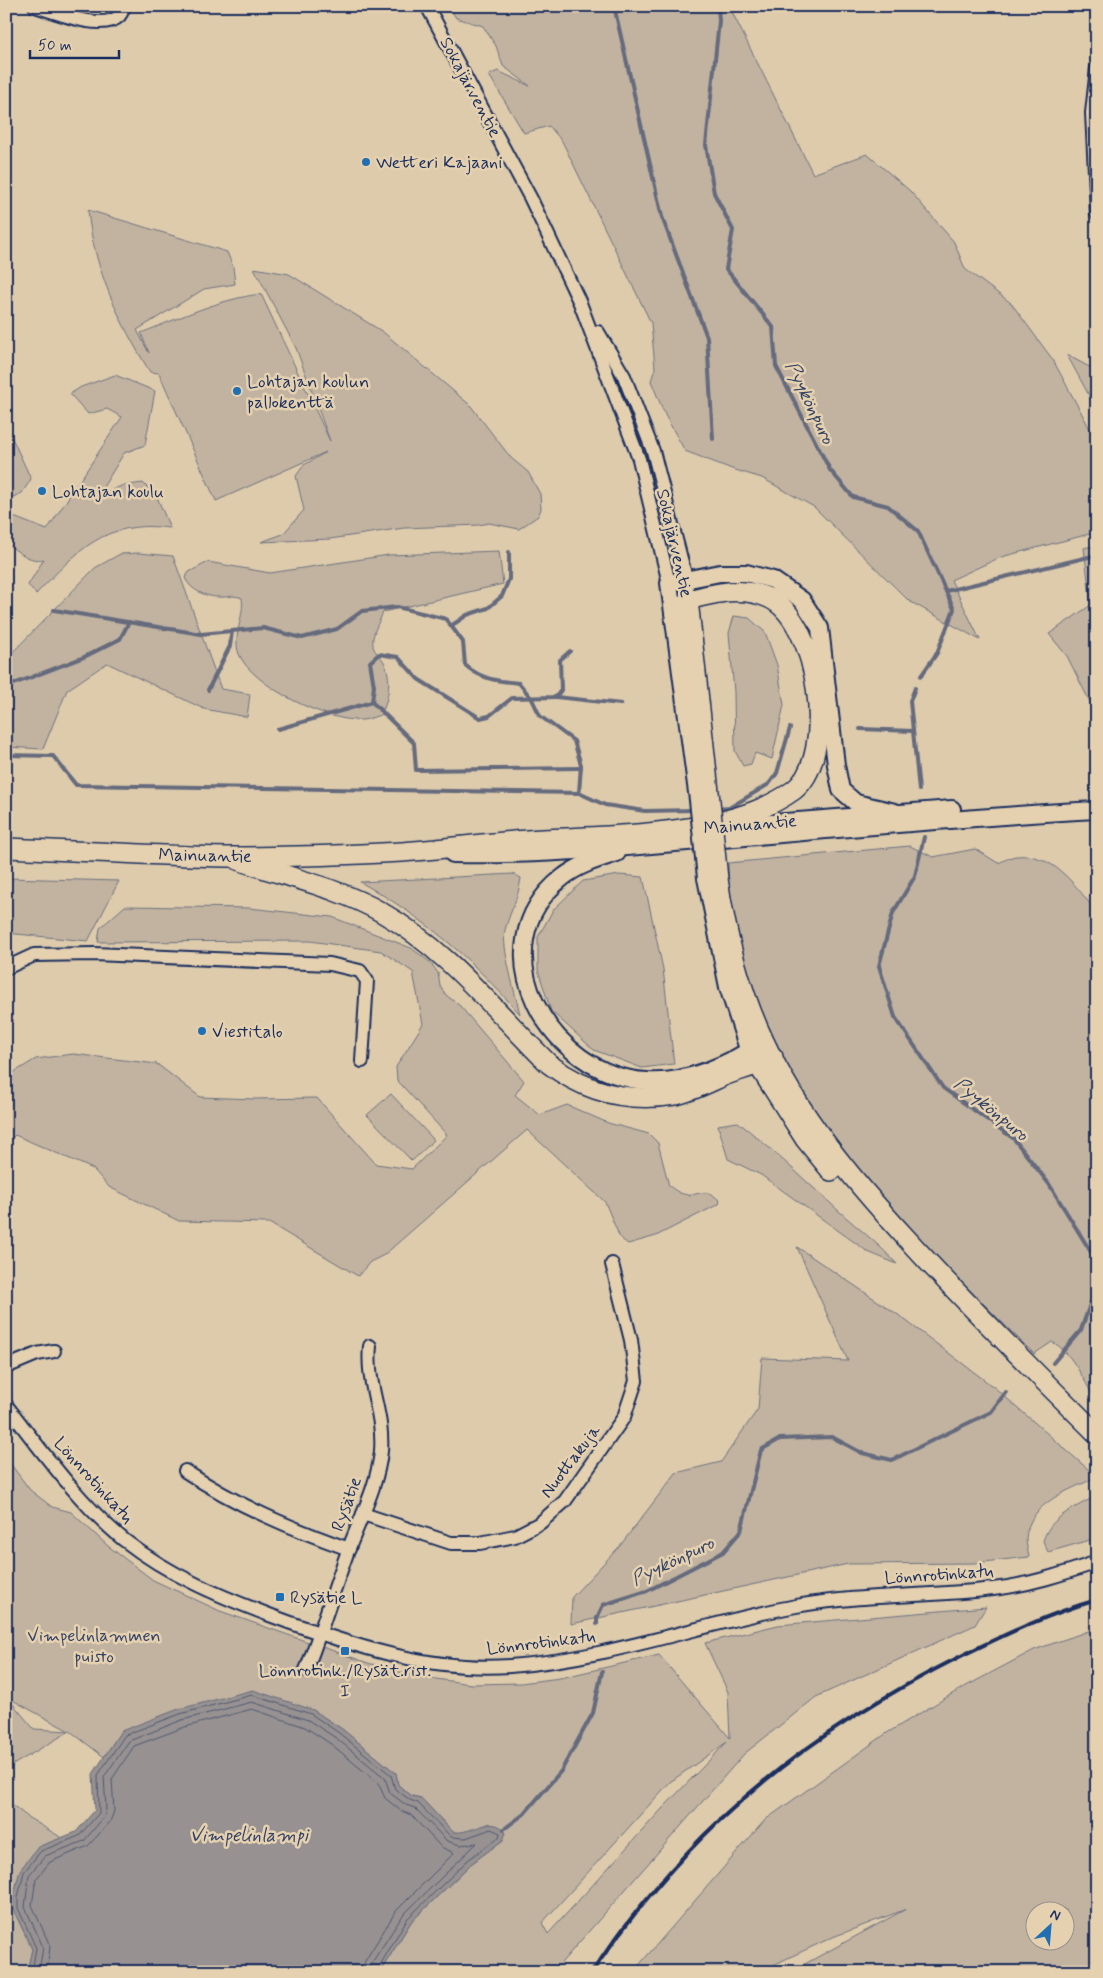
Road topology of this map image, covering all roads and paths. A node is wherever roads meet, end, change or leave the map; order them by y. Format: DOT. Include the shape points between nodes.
graph roads {
  1 [pos="35,6"];
  2 [pos="125,6"];
  3 [pos="427,6"];
  4 [pos="1097,68"];
  5 [pos="1097,213"];
  6 [pos="580,303"];
  7 [pos="686,578"];
  8 [pos="669,582"];
  9 [pos="680,600"];
  10 [pos="1097,802"];
  11 [pos="1097,810"];
  12 [pos="895,812"];
  13 [pos="683,830"];
  14 [pos="639,846"];
  15 [pos="6,848"];
  16 [pos="403,852"];
  17 [pos="227,856"];
  18 [pos="6,968"];
  19 [pos="761,1054"];
  20 [pos="362,1061"];
  21 [pos="612,1264"];
  22 [pos="370,1346"];
  23 [pos="54,1351"];
  24 [pos="6,1367"];
  25 [pos="6,1405"];
  26 [pos="1097,1434"];
  27 [pos="185,1471"];
  28 [pos="363,1514"];
  29 [pos="349,1549"];
  30 [pos="1097,1562"];
  31 [pos="318,1632"];
  32 [pos="306,1670"];
  1 -- 2 [label="street" via="89,22 104,22 118,17"];
  3 -- 6 [label="street, Sokajärventie" via="531,199"];
  4 -- 5 [label="street" via="1092,113"];
  6 -- 7 [label="street, Sokajärventie" via="624,376 650,443"];
  6 -- 8 [label="street, Sokajärventie" via="639,459"];
  7 -- 8 [label="main road"];
  7 -- 9 [label="street, Sokajärventie"];
  7 -- 12 [label="main road" via="746,573 773,580 802,600 820,628 841,790 856,803"];
  8 -- 9 [label="main road, Sokajärventie"];
  9 -- 13 [label="highway" via="741,590 770,598 791,616 804,638 810,661 815,685 817,732 812,763 797,787 755,811"];
  9 -- 19 [label="highway, Sokajärventie, bridge" via="712,878"];
  10 -- 12 [label="main road, Mainuantie"];
  11 -- 14 [label="main road, Mainuantie"];
  12 -- 13 [label="main road, Mainuantie"];
  13 -- 16 [label="highway, Mainuantie" via="492,842"];
  14 -- 16 [label="main road, Mainuantie" via="492,855"];
  14 -- 19 [label="main road" via="575,869 541,900 528,928 524,958 531,994 544,1021 565,1046 594,1066 627,1078 647,1081 686,1076"];
  15 -- 17 [label="highway, Mainuantie"];
  16 -- 17 [label="highway, Mainuantie"];
  17 -- 19 [label="highway" via="319,885 381,912 462,972 549,1064 565,1076 610,1095 647,1097 677,1094"];
  18 -- 20 [label="street" via="34,955 94,954 330,964 360,971 367,981"];
  19 -- 26 [label="highway, Sokajärventie" via="796,1098 840,1163 947,1283"];
  21 -- 28 [label="street, Nuottakuja" via="631,1340 636,1381 624,1417 565,1501 540,1524 515,1536 480,1543 451,1543"];
  22 -- 28 [label="street, Rysätie" via="369,1372 382,1437 377,1471"];
  23 -- 24 [label="street" via="23,1358"];
  25 -- 31 [label="street, Lönnrotinkatu" via="91,1509 156,1564 200,1587"];
  27 -- 29 [label="street" via="223,1496"];
  28 -- 29 [label="street, Rysätie"];
  29 -- 31 [label="street, Rysätie"];
  30 -- 31 [label="street, Lönnrotinkatu" via="1037,1581 994,1589 868,1596 794,1606 613,1650 515,1666 448,1665 359,1647"];
  31 -- 32 [label="street, Rysätie"];
}
